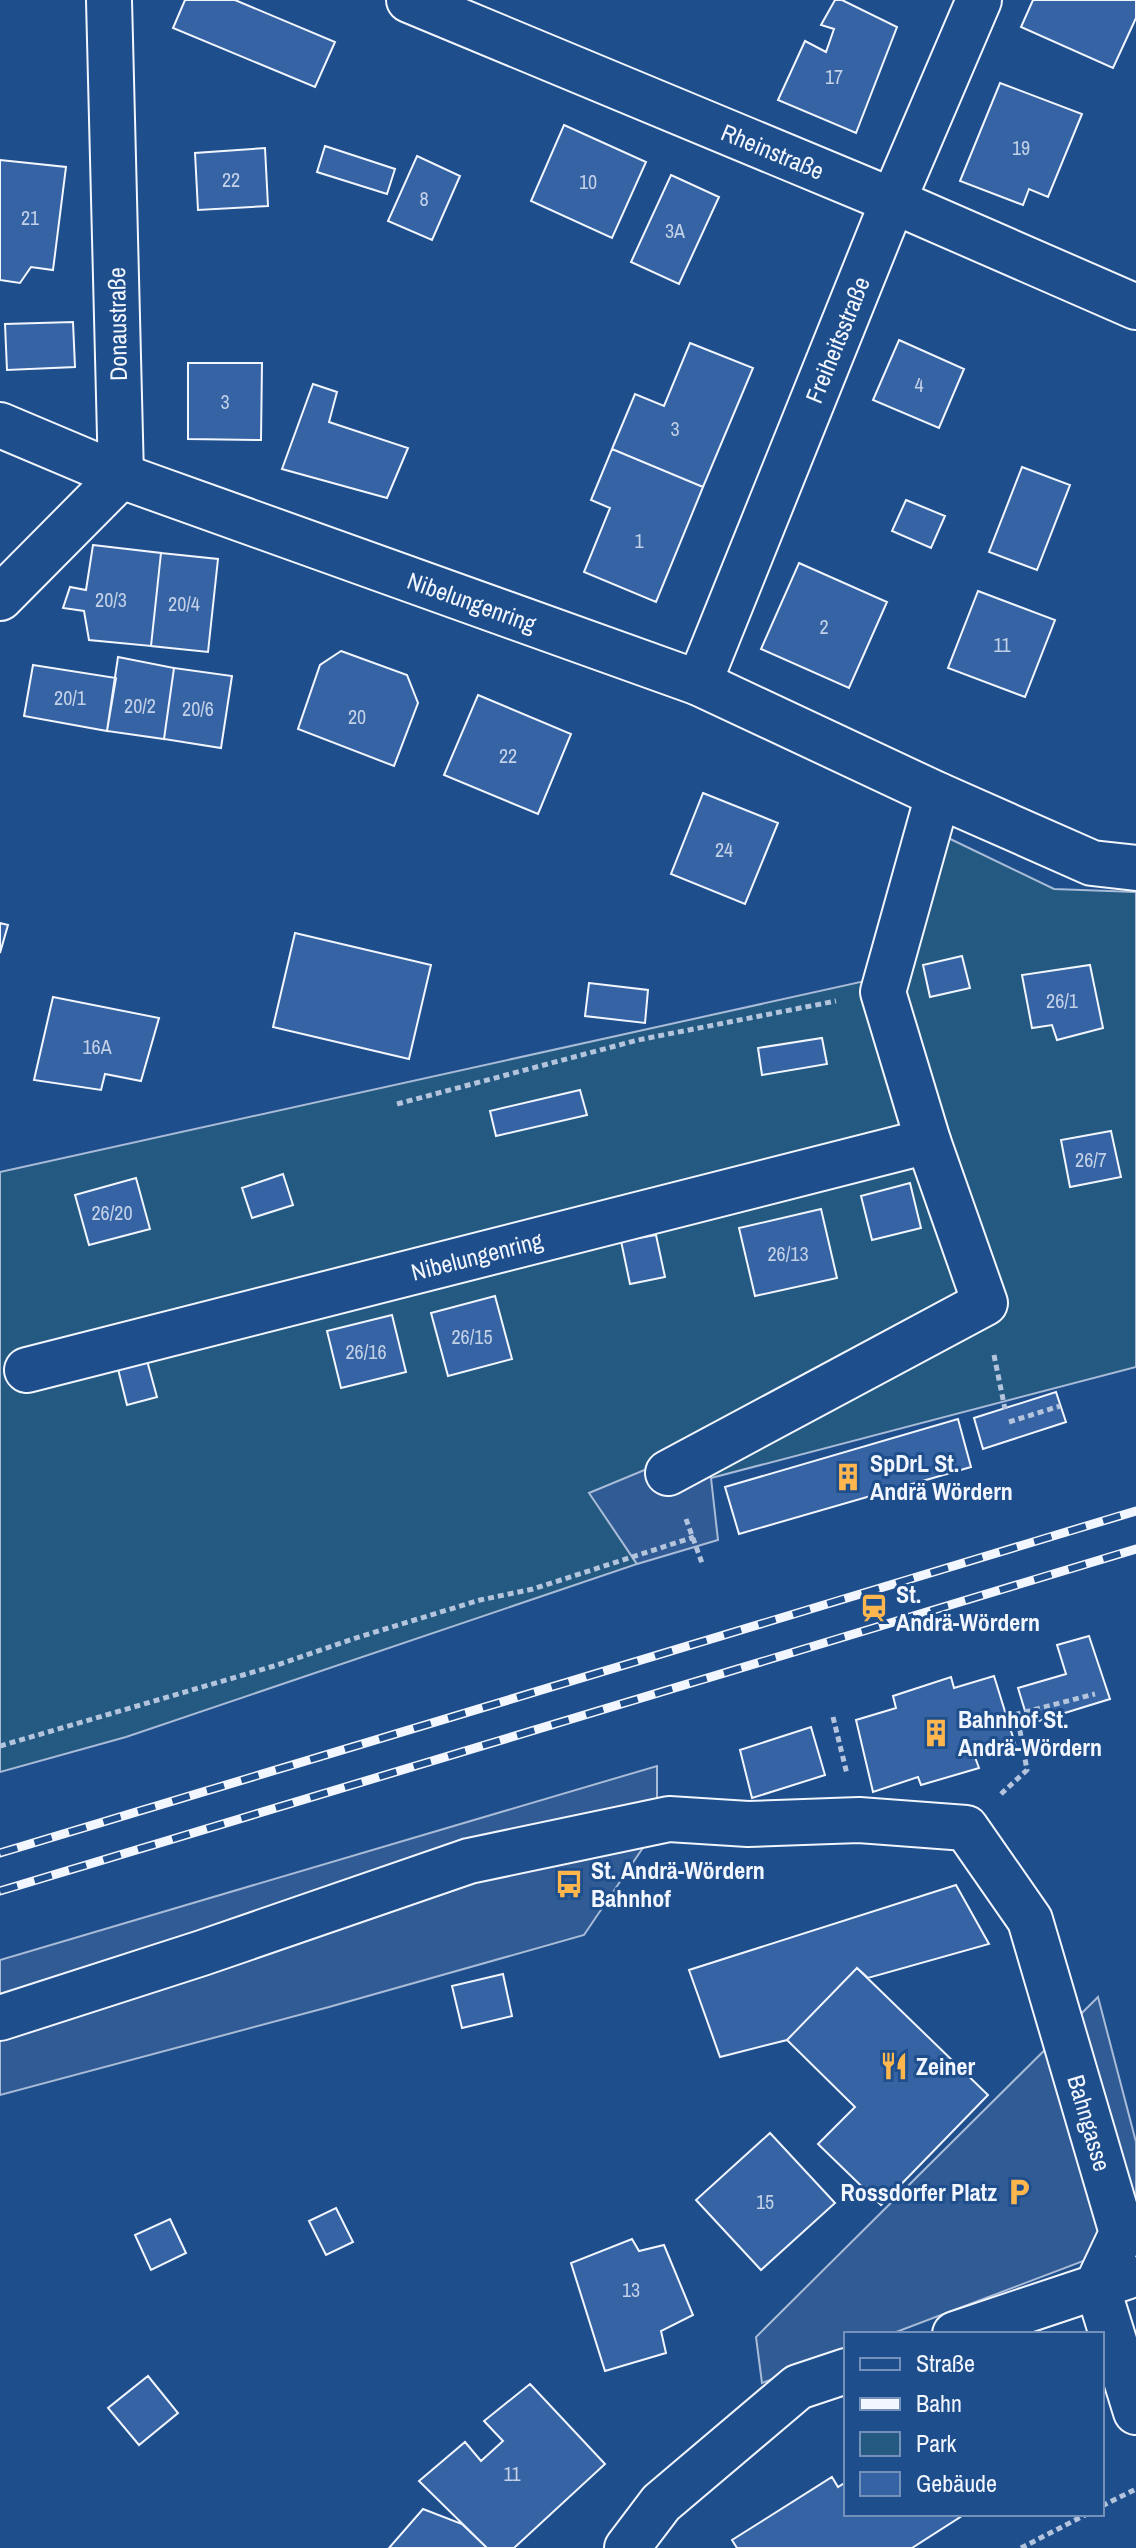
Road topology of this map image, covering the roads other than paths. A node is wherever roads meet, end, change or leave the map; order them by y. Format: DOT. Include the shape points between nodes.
graph roads {
  1 [pos="109,0"];
  2 [pos="409,0"];
  3 [pos="979,0"];
  4 [pos="893,201"];
  5 [pos="1136,307"];
  6 [pos="0,425"];
  7 [pos="121,476"];
  8 [pos="0,598"];
  9 [pos="699,683"];
  10 [pos="938,795"];
  11 [pos="1136,868"];
  12 [pos="928,1141"];
  13 [pos="27,1370"];
  14 [pos="668,1473"];
  15 [pos="0,2018"];
  16 [pos="1116,2280"];
  17 [pos="961,2332"];
  18 [pos="844,2372"];
  19 [pos="1136,2412"];
  20 [pos="627,2548"];
  1 -- 7 [label="street, Donaustraße"];
  2 -- 4 [label="street, Rheinstraße"];
  3 -- 4 [label="street, Freiheitsstraße"];
  4 -- 5 [label="street, Rheinstraße"];
  4 -- 9 [label="street, Freiheitsstraße"];
  6 -- 7 [label="street, Nibelungenring"];
  7 -- 8 [label="street"];
  7 -- 9 [label="street, Nibelungenring"];
  9 -- 10 [label="street, Nibelungenring"];
  10 -- 11 [label="street, Nibelungenring" via="1092,863"];
  10 -- 12 [label="street" via="883,992"];
  12 -- 13 [label="street, Nibelungenring"];
  12 -- 14 [label="street" via="985,1303"];
  15 -- 16 [label="street, Bahngasse" via="469,1861 669,1819 748,1824 859,1820 966,1828 1030,1920 1122,2233"];
  16 -- 17 [label="street"];
  16 -- 19 [label="street"];
  18 -- 20 [label="street" via="798,2387 661,2503"];
}
